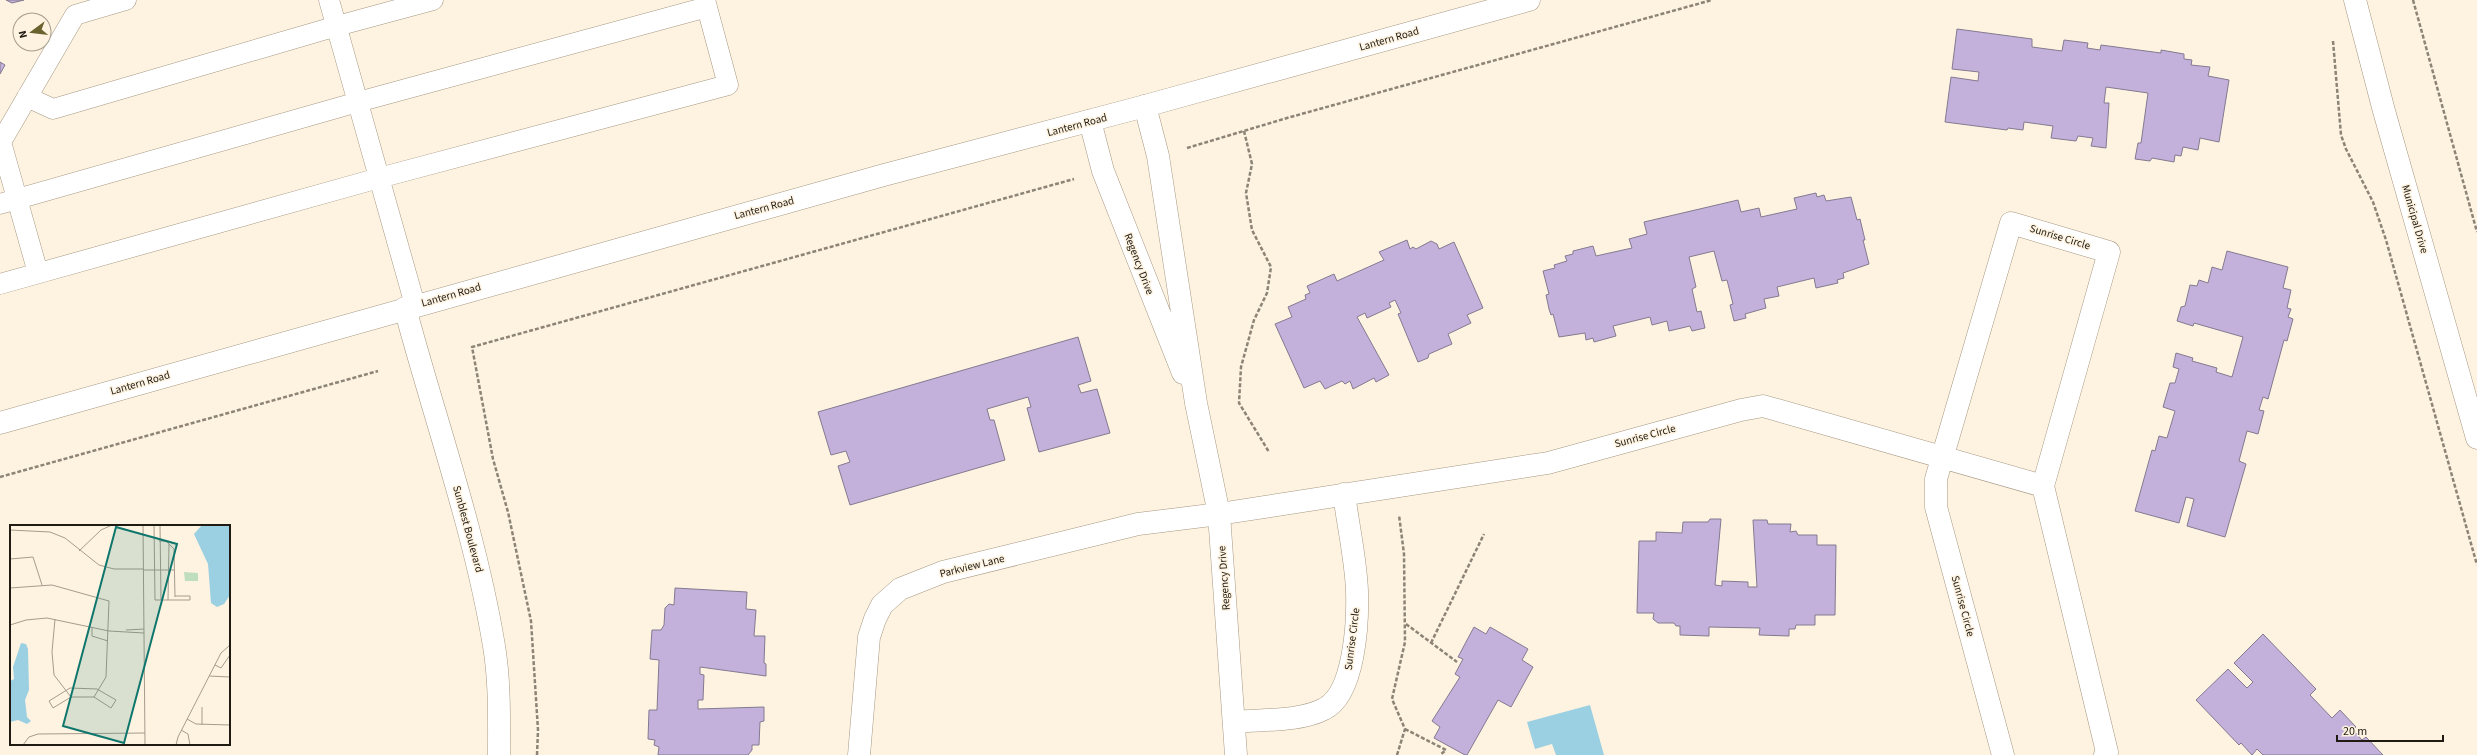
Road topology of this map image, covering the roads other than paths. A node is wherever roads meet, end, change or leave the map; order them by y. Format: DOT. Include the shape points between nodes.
graph roads {
  1 [pos="126,0"];
  2 [pos="329,0"];
  3 [pos="433,0"];
  4 [pos="1529,0"];
  5 [pos="2355,0"];
  6 [pos="706,4"];
  7 [pos="337,26"];
  8 [pos="27,98"];
  9 [pos="358,102"];
  10 [pos="1145,106"];
  11 [pos="1090,121"];
  12 [pos="379,178"];
  13 [pos="8,201"];
  14 [pos="38,274"];
  15 [pos="0,284"];
  16 [pos="410,306"];
  17 [pos="1196,403"];
  18 [pos="0,423"];
  19 [pos="2477,438"];
  20 [pos="1942,456"];
  21 [pos="2044,486"];
  22 [pos="1344,494"];
  23 [pos="1220,514"];
  24 [pos="1234,722"];
  25 [pos="2107,754"];
  26 [pos="499,755"];
  27 [pos="859,755"];
  28 [pos="1236,755"];
  29 [pos="2003,755"];
  1 -- 8 [label="lane" via="76,15"];
  2 -- 7 [label="lane"];
  3 -- 7 [label="lane"];
  4 -- 10 [label="street, Lantern Road"];
  5 -- 19 [label="street, Municipal Drive"];
  6 -- 9 [label="lane"];
  6 -- 12 [label="lane" via="728,85"];
  7 -- 8 [label="lane" via="53,109"];
  7 -- 9 [label="lane"];
  8 -- 13 [label="lane" via="1,142"];
  9 -- 12 [label="lane"];
  9 -- 13 [label="lane"];
  10 -- 11 [label="street, Lantern Road"];
  10 -- 17 [label="street, Regency Drive" via="1158,156"];
  11 -- 16 [label="street, Lantern Road"];
  11 -- 17 [label="street, Regency Drive" via="1103,171"];
  12 -- 14 [label="lane"];
  12 -- 16 [label="lane"];
  13 -- 14 [label="lane"];
  14 -- 15 [label="lane"];
  16 -- 18 [label="street, Lantern Road"];
  16 -- 26 [label="street, Sunblest Boulevard" via="482,580 495,648 500,705"];
  17 -- 23 [label="street, Regency Drive"];
  20 -- 21 [label="street, Sunrise Circle"];
  20 -- 21 [label="street, Sunrise Circle" via="2011,223 2109,252"];
  20 -- 22 [label="street, Sunrise Circle" via="1763,406 1548,463"];
  20 -- 29 [label="street, Sunrise Circle" via="1936,479 1936,507"];
  21 -- 25 [label="street, Sunrise Circle"];
  22 -- 23 [label="street, Sunrise Circle"];
  22 -- 24 [label="street, Sunrise Circle" via="1357,590 1349,671 1339,695 1326,709 1309,716"];
  23 -- 24 [label="street, Regency Drive"];
  23 -- 27 [label="street, Parkview Lane" via="1138,524 943,572 900,589 882,606 868,637"];
  24 -- 28 [label="street, Regency Drive"];
}
